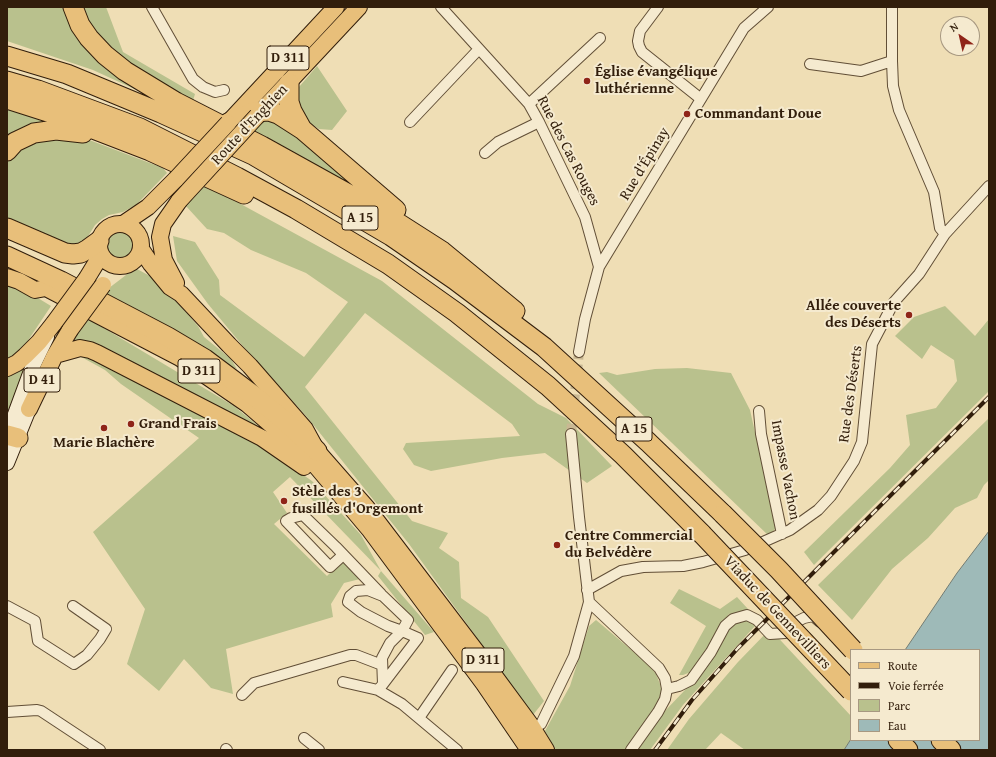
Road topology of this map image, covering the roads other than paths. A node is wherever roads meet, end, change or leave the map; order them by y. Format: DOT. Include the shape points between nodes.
graph roads {
  1 [pos="72,7"];
  2 [pos="152,7"];
  3 [pos="336,7"];
  4 [pos="359,7"];
  5 [pos="441,7"];
  6 [pos="658,7"];
  7 [pos="768,7"];
  8 [pos="892,7"];
  9 [pos="600,38"];
  10 [pos="479,49"];
  11 [pos="7,56"];
  12 [pos="892,61"];
  13 [pos="810,64"];
  14 [pos="7,81"];
  15 [pos="289,84"];
  16 [pos="224,90"];
  17 [pos="7,99"];
  18 [pos="701,99"];
  19 [pos="529,104"];
  20 [pos="253,112"];
  21 [pos="410,122"];
  22 [pos="539,122"];
  23 [pos="228,123"];
  24 [pos="302,130"];
  25 [pos="118,140"];
  26 [pos="7,151"];
  27 [pos="486,153"];
  28 [pos="989,186"];
  29 [pos="179,201"];
  30 [pos="296,209"];
  31 [pos="123,224"];
  32 [pos="7,228"];
  33 [pos="7,234"];
  34 [pos="416,234"];
  35 [pos="945,234"];
  36 [pos="141,246"];
  37 [pos="100,248"];
  38 [pos="7,256"];
  39 [pos="120,266"];
  40 [pos="599,267"];
  41 [pos="7,268"];
  42 [pos="7,277"];
  43 [pos="54,284"];
  44 [pos="181,294"];
  45 [pos="54,323"];
  46 [pos="544,347"];
  47 [pos="579,352"];
  48 [pos="55,355"];
  49 [pos="7,368"];
  50 [pos="29,409"];
  51 [pos="759,411"];
  52 [pos="571,434"];
  53 [pos="10,436"];
  54 [pos="317,451"];
  55 [pos="7,463"];
  56 [pos="330,483"];
  57 [pos="782,534"];
  58 [pos="344,555"];
  59 [pos="587,590"];
  60 [pos="383,596"];
  61 [pos="588,602"];
  62 [pos="7,606"];
  63 [pos="73,606"];
  64 [pos="402,631"];
  65 [pos="852,649"];
  66 [pos="858,649"];
  67 [pos="382,665"];
  68 [pos="452,670"];
  69 [pos="343,682"];
  70 [pos="381,687"];
  71 [pos="667,689"];
  72 [pos="850,690"];
  73 [pos="242,694"];
  74 [pos="7,712"];
  75 [pos="419,718"];
  76 [pos="541,724"];
  77 [pos="304,738"];
  78 [pos="899,741"];
  79 [pos="942,741"];
  80 [pos="100,750"];
  81 [pos="319,750"];
  82 [pos="457,750"];
  83 [pos="529,750"];
  84 [pos="546,750"];
  85 [pos="631,750"];
  86 [pos="908,750"];
  87 [pos="952,750"];
  1 -- 34 [label="highway" via="89,38 104,55 125,71 176,102 360,200"];
  2 -- 16 [label="street" via="193,79 215,92"];
  3 -- 20 [label="main road, Route d'Enghien / D 311"];
  4 -- 15 [label="main road, Route d'Enghien / D 311"];
  5 -- 10 [label="street, Rue des Cas Rouges"];
  6 -- 18 [label="street" via="640,31 639,46 642,52"];
  7 -- 18 [label="street, Rue d'Épinay" via="744,28"];
  8 -- 12 [label="street"];
  9 -- 19 [label="street"];
  10 -- 19 [label="street, Rue des Cas Rouges"];
  10 -- 21 [label="street"];
  11 -- 46 [label="highway, A 15" via="74,77 161,113 253,156 391,236"];
  12 -- 13 [label="street" via="861,71"];
  12 -- 35 [label="street" via="893,86 899,110 932,185 940,228"];
  14 -- 30 [label="highway, A 15" via="140,128"];
  15 -- 20 [label="main road, Route d'Enghien / D 311"];
  15 -- 24 [label="highway" via="289,102"];
  17 -- 25 [label="highway" via="54,114"];
  18 -- 40 [label="street, Rue d'Épinay"];
  19 -- 22 [label="street, Rue des Cas Rouges"];
  20 -- 23 [label="highway"];
  20 -- 24 [label="highway" via="269,111 278,114"];
  20 -- 29 [label="main road, Route d'Enghien / D 311, bridge"];
  22 -- 27 [label="street" via="498,142"];
  22 -- 40 [label="street, Rue des Cas Rouges" via="584,217"];
  23 -- 31 [label="main road, Route d'Enghien, bridge" via="164,193"];
  24 -- 34 [label="highway" via="411,223"];
  25 -- 26 [label="highway" via="69,130 46,131 26,136"];
  25 -- 30 [label="highway" via="258,200"];
  28 -- 35 [label="street, Rue des Déserts"];
  29 -- 36 [label="main road, Route d'Enghien" via="169,208"];
  29 -- 44 [label="main road, D 311" via="163,224 160,237 164,260"];
  30 -- 72 [label="highway, Viaduc de Gennevilliers / A 15, bridge" via="388,264 457,313 548,386 623,455 702,534"];
  31 -- 36 [label="main road" via="136,230 141,238"];
  31 -- 37 [label="main road" via="106,229 102,234"];
  32 -- 37 [label="highway" via="59,251 73,254"];
  33 -- 43 [label="highway"];
  34 -- 46 [label="highway" via="442,251 535,329"];
  35 -- 57 [label="street, Rue des Déserts" via="919,274 894,302 872,344 862,442 854,462 818,510"];
  36 -- 39 [label="main road" via="140,254 134,262"];
  36 -- 44 [label="main road, D 311" via="158,273 170,287"];
  37 -- 39 [label="main road" via="107,262"];
  37 -- 45 [label="main road, bridge" via="87,278"];
  38 -- 43 [label="highway"];
  39 -- 48 [label="main road, D 41, bridge" via="102,285"];
  40 -- 47 [label="street, Rue d'Épinay"];
  41 -- 43 [label="highway"];
  42 -- 43 [label="main road, D 311" via="35,290"];
  43 -- 54 [label="highway" via="168,337 205,359 285,421"];
  43 -- 56 [label="main road, D 311" via="180,358 247,404 316,466"];
  44 -- 54 [label="main road, D 311" via="250,366 305,429"];
  45 -- 49 [label="main road" via="25,356"];
  45 -- 53 [label="main road, D 41" via="32,368"];
  46 -- 65 [label="highway, Viaduc de Gennevilliers / A 15, bridge" via="723,514"];
  48 -- 50 [label="main road, D 41"];
  48 -- 56 [label="main road" via="80,348 97,353 262,438 317,478"];
  50 -- 53 [label="main road, D 41"];
  51 -- 57 [label="street, Impasse Vachon" via="761,434"];
  52 -- 59 [label="street"];
  53 -- 55 [label="main road, D 41"];
  54 -- 84 [label="main road, D 311" via="367,508 498,680"];
  56 -- 83 [label="main road, D 311" via="369,530 484,684"];
  57 -- 59 [label="street, Rue des Déserts" via="745,550 703,562 683,566 643,567 621,572"];
  58 -- 58 [label="street" via="303,515 286,521 330,567"];
  58 -- 60 [label="street"];
  59 -- 61 [label="street"];
  60 -- 64 [label="street" via="408,620"];
  60 -- 64 [label="street" via="368,590 356,592 350,596 348,602 361,612"];
  61 -- 71 [label="street" via="659,668 665,678"];
  61 -- 76 [label="street" via="574,656"];
  62 -- 63 [label="street" via="35,621 38,641 74,664 87,655 106,628"];
  64 -- 67 [label="street" via="390,643 382,658"];
  64 -- 70 [label="street" via="418,638"];
  66 -- 71 [label="street" via="853,648 813,616 798,621 785,633 770,634 757,620 747,615 733,619 725,626 712,652 691,680"];
  67 -- 70 [label="street"];
  67 -- 73 [label="street" via="350,655 254,683"];
  68 -- 75 [label="street"];
  69 -- 70 [label="street"];
  70 -- 75 [label="street"];
  71 -- 85 [label="street" via="658,712"];
  74 -- 80 [label="street" via="41,711"];
  75 -- 82 [label="street"];
  77 -- 81 [label="street"];
  78 -- 86 [label="highway"];
  79 -- 87 [label="highway"];
}
